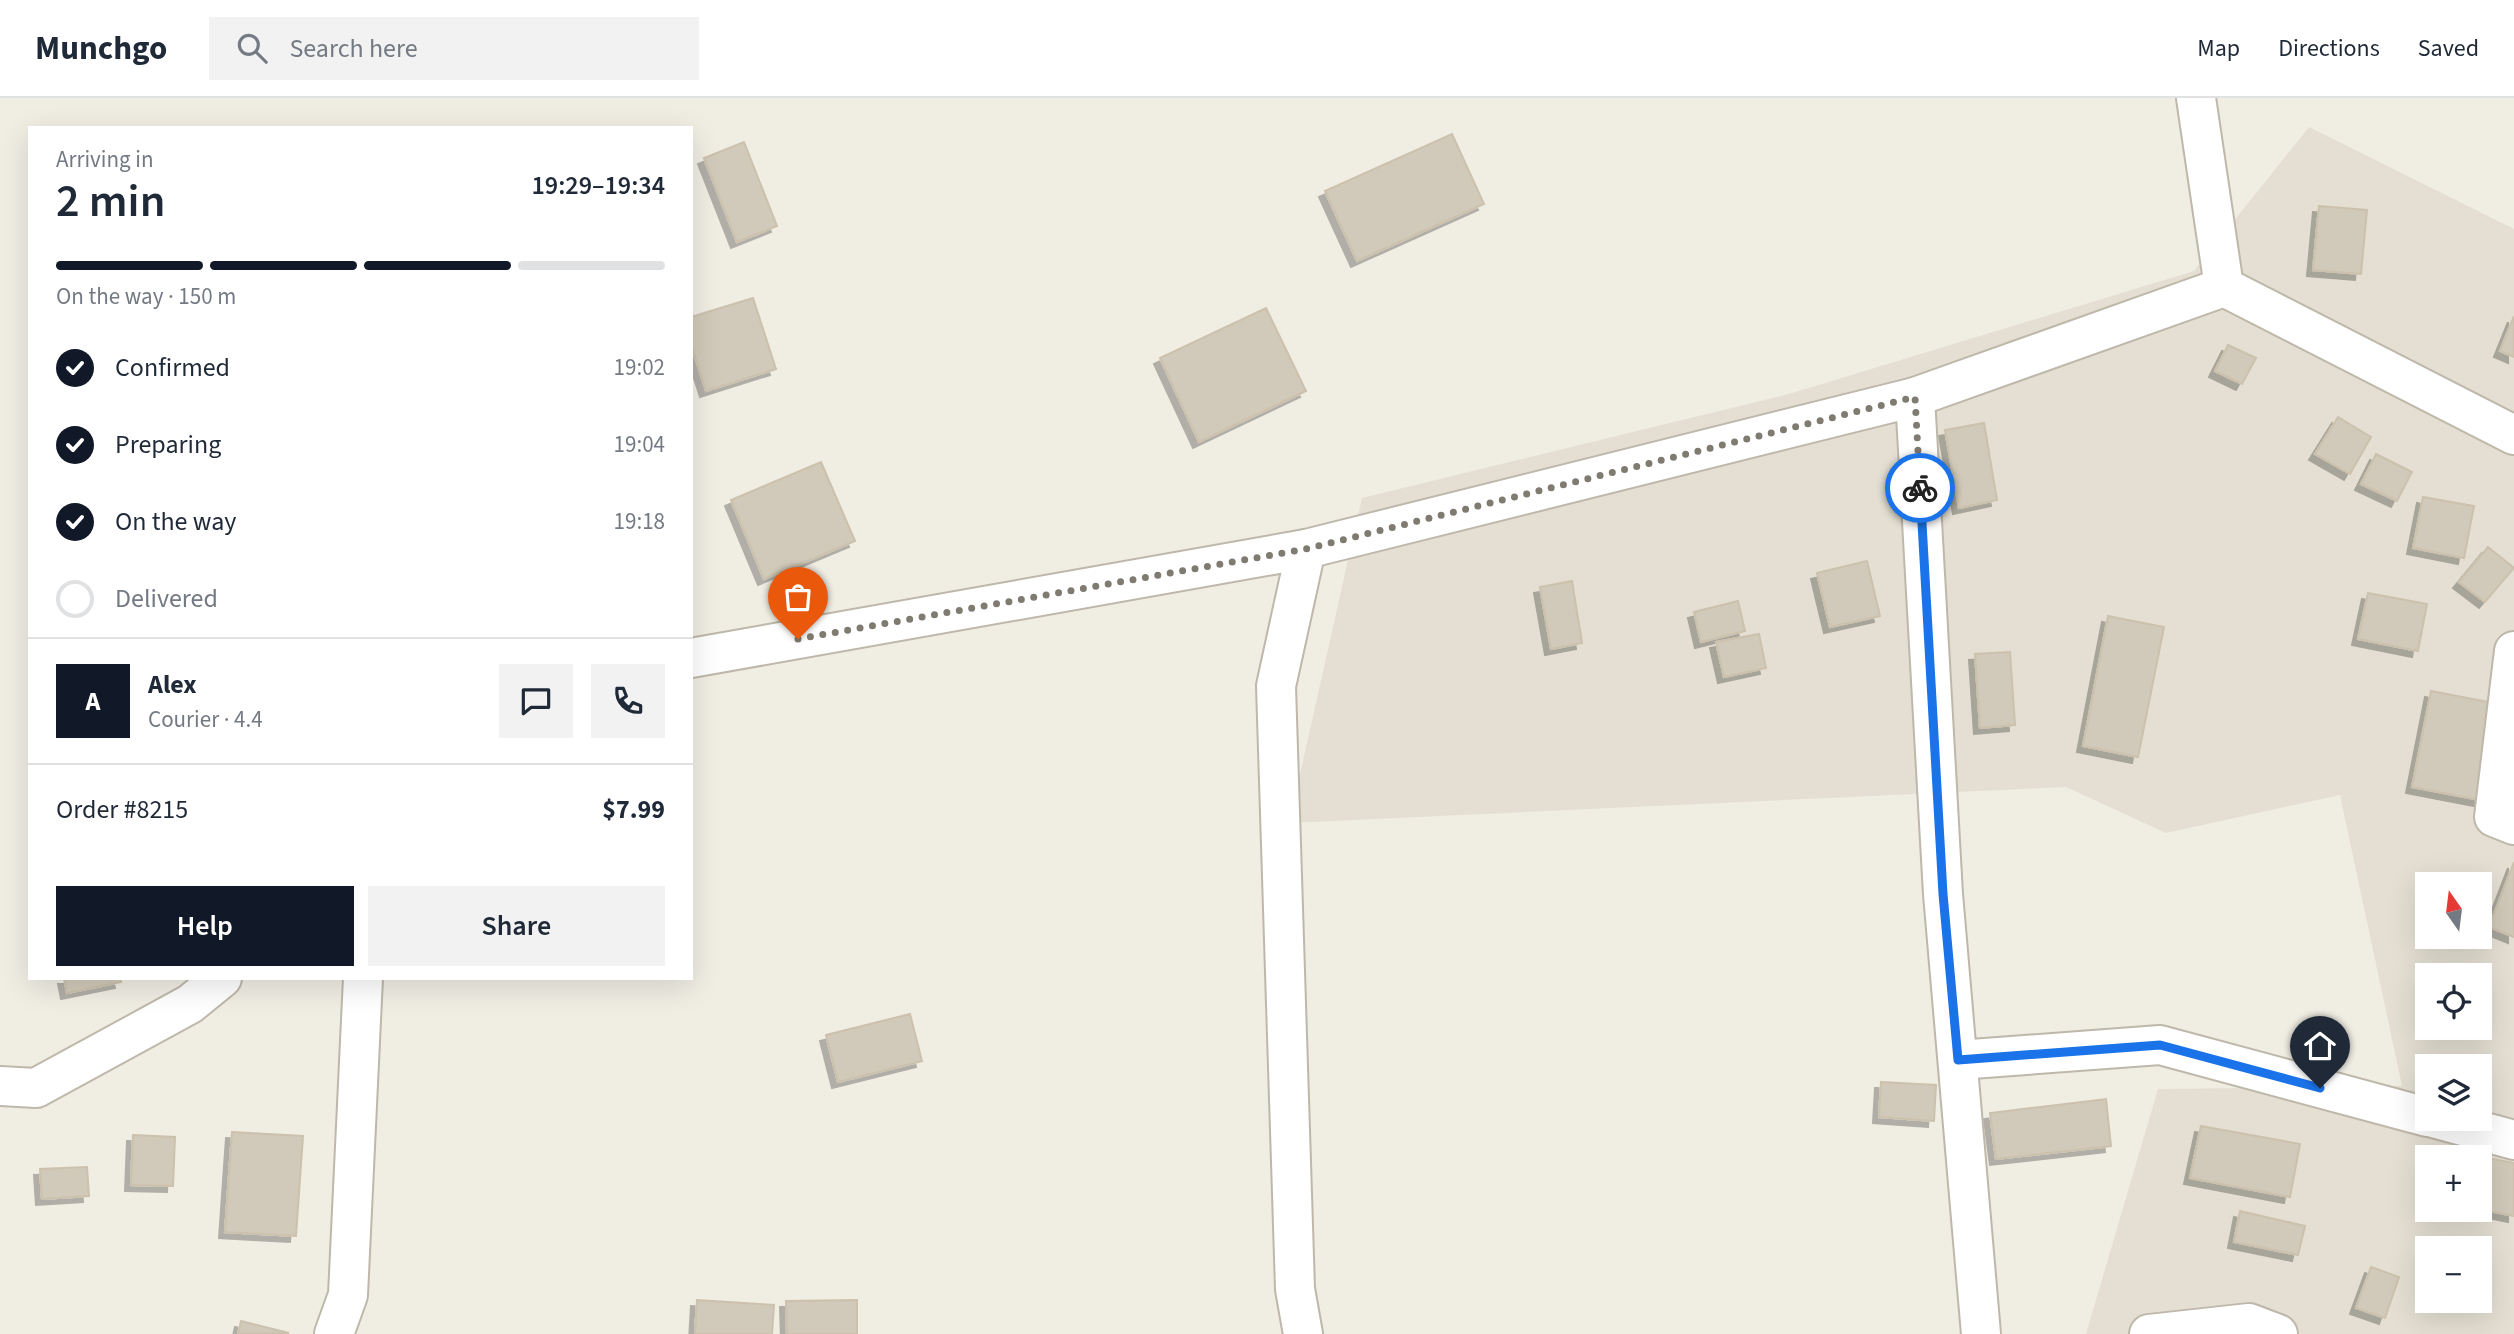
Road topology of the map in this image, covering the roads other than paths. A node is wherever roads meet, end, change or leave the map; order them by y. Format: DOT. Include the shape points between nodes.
graph roads {
  1 [pos="2196,98"];
  2 [pos="2224,287"];
  3 [pos="1915,397"];
  4 [pos="2514,435"];
  5 [pos="1306,549"];
  6 [pos="2514,651"];
  7 [pos="693,658"];
  8 [pos="2514,825"];
  9 [pos="220,980"];
  10 [pos="363,980"];
  11 [pos="1958,1060"];
  12 [pos="0,1086"];
  13 [pos="2415,1114"];
  14 [pos="2481,1131"];
  15 [pos="2514,1140"];
  16 [pos="334,1334"];
  17 [pos="1303,1334"];
  18 [pos="1981,1334"];
  19 [pos="2149,1334"];
  20 [pos="2278,1334"];
  1 -- 2 [label="street"];
  2 -- 3 [label="street"];
  2 -- 4 [label="street"];
  3 -- 5 [label="street"];
  3 -- 11 [label="street" via="1942,880"];
  5 -- 7 [label="street"];
  5 -- 17 [label="street" via="1276,686 1295,1289"];
  6 -- 8 [label="street" via="2494,817"];
  9 -- 12 [label="street" via="190,1004 36,1088"];
  10 -- 16 [label="street" via="348,1295"];
  11 -- 13 [label="street" via="2160,1045"];
  11 -- 18 [label="street"];
  14 -- 15 [label="street"];
  19 -- 20 [label="street" via="2249,1323"];
}
